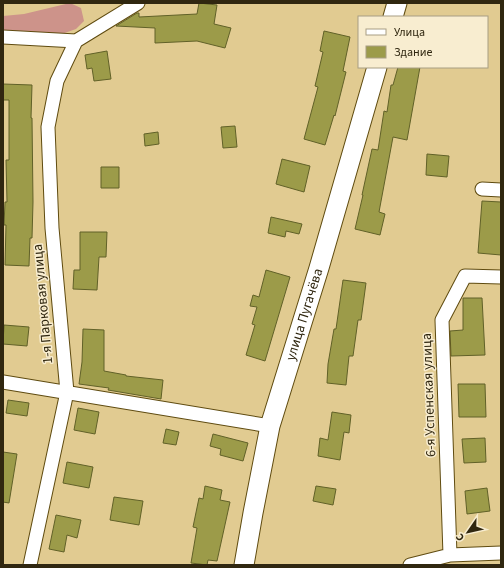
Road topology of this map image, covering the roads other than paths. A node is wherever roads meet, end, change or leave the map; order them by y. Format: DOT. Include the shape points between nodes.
graph roads {
  1 [pos="138,3"];
  2 [pos="397,3"];
  3 [pos="393,16"];
  4 [pos="3,37"];
  5 [pos="76,41"];
  6 [pos="377,68"];
  7 [pos="482,190"];
  8 [pos="501,190"];
  9 [pos="501,277"];
  10 [pos="3,382"];
  11 [pos="68,392"];
  12 [pos="270,426"];
  13 [pos="501,553"];
  14 [pos="450,555"];
  15 [pos="30,565"];
  16 [pos="244,565"];
  17 [pos="410,565"];
  1 -- 5 [label="street"];
  2 -- 3 [label="street"];
  4 -- 5 [label="street"];
  5 -- 11 [label="street, 1-я Парковая улица" via="57,81 48,127 52,228"];
  6 -- 12 [label="street, улица Пугачёва"];
  7 -- 8 [label="street"];
  9 -- 14 [label="street, 6-я Успенская улица" via="465,276 442,320"];
  10 -- 11 [label="street"];
  11 -- 12 [label="street"];
  11 -- 15 [label="street, 1-я Парковая улица"];
  12 -- 16 [label="street, улица Пугачёва"];
  13 -- 14 [label="street"];
  14 -- 17 [label="street"];
}
